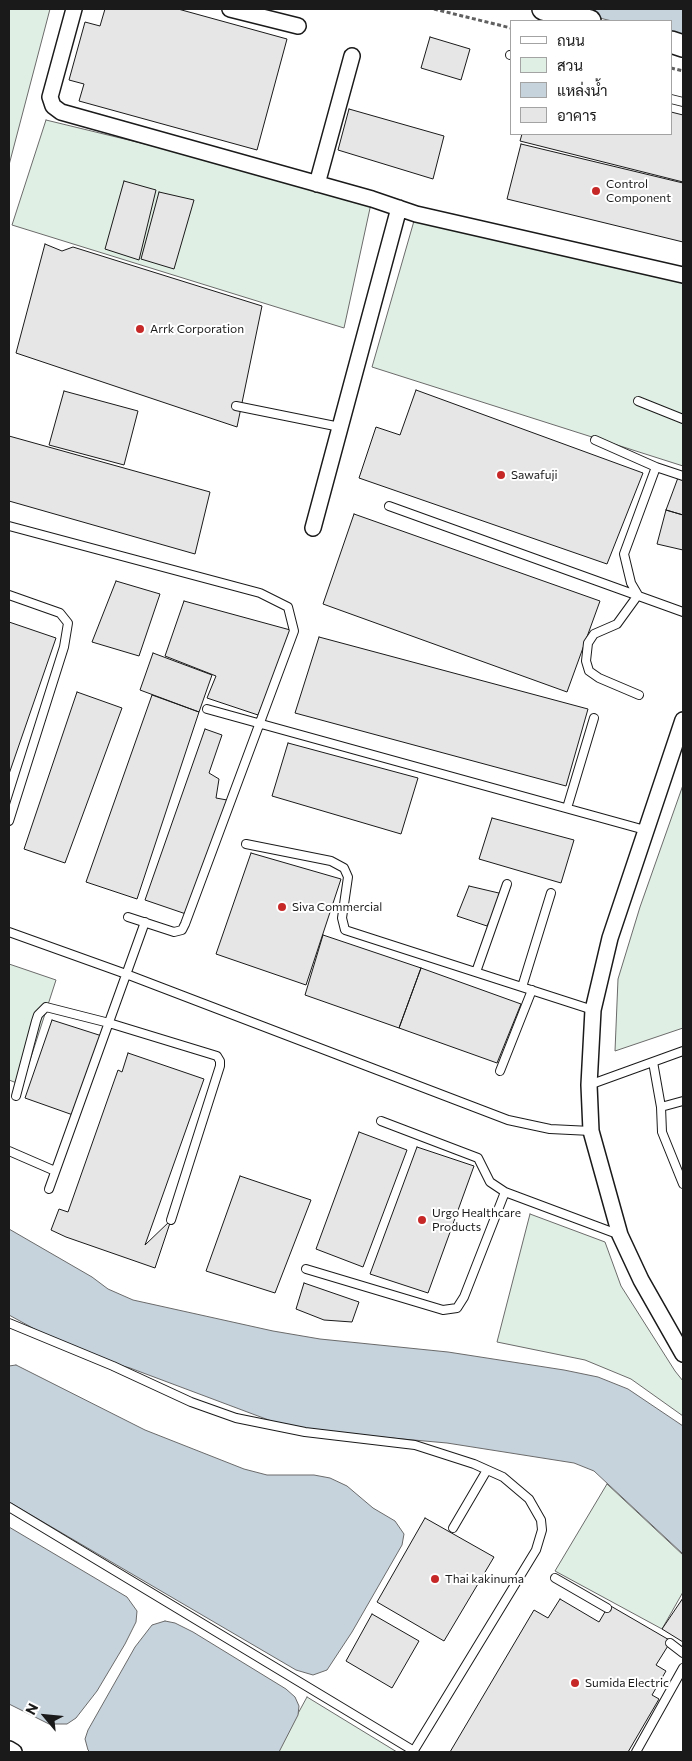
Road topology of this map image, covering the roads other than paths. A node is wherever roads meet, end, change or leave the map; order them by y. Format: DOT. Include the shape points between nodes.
graph roads {
  1 [pos="74,9"];
  2 [pos="230,9"];
  3 [pos="543,9"];
  4 [pos="586,20"];
  5 [pos="298,26"];
  6 [pos="352,56"];
  7 [pos="317,184"];
  8 [pos="399,208"];
  9 [pos="683,275"];
  10 [pos="638,401"];
  11 [pos="236,406"];
  12 [pos="683,419"];
  13 [pos="340,427"];
  14 [pos="595,440"];
  15 [pos="656,467"];
  16 [pos="683,476"];
  17 [pos="389,506"];
  18 [pos="9,526"];
  19 [pos="312,528"];
  20 [pos="9,595"];
  21 [pos="638,595"];
  22 [pos="683,612"];
  23 [pos="639,695"];
  24 [pos="207,709"];
  25 [pos="594,718"];
  26 [pos="683,720"];
  27 [pos="259,724"];
  28 [pos="567,808"];
  29 [pos="9,820"];
  30 [pos="645,830"];
  31 [pos="246,844"];
  32 [pos="507,884"];
  33 [pos="551,893"];
  34 [pos="128,917"];
  35 [pos="145,922"];
  36 [pos="9,932"];
  37 [pos="476,972"];
  38 [pos="126,974"];
  39 [pos="522,987"];
  40 [pos="532,990"];
  41 [pos="594,1010"];
  42 [pos="109,1023"];
  43 [pos="683,1051"];
  44 [pos="653,1062"];
  45 [pos="500,1071"];
  46 [pos="589,1085"];
  47 [pos="16,1096"];
  48 [pos="683,1101"];
  49 [pos="661,1107"];
  50 [pos="381,1121"];
  51 [pos="591,1132"];
  52 [pos="9,1151"];
  53 [pos="56,1171"];
  54 [pos="683,1184"];
  55 [pos="49,1189"];
  56 [pos="505,1192"];
  57 [pos="171,1220"];
  58 [pos="620,1235"];
  59 [pos="306,1269"];
  60 [pos="9,1324"];
  61 [pos="683,1354"];
  62 [pos="487,1470"];
  63 [pos="9,1506"];
  64 [pos="453,1528"];
  65 [pos="555,1578"];
  66 [pos="607,1608"];
  67 [pos="670,1644"];
  68 [pos="683,1653"];
  69 [pos="683,1668"];
  70 [pos="9,1749"];
  71 [pos="14,1752"];
  72 [pos="413,1752"];
  73 [pos="636,1752"];
  1 -- 7 [label="street" via="50,97 53,106 61,112"];
  2 -- 5 [label="street"];
  3 -- 4 [label="street"];
  6 -- 7 [label="street"];
  7 -- 8 [label="street"];
  8 -- 9 [label="street"];
  8 -- 13 [label="street"];
  10 -- 12 [label="lane"];
  11 -- 13 [label="lane"];
  13 -- 19 [label="street"];
  14 -- 15 [label="lane"];
  15 -- 16 [label="lane"];
  15 -- 21 [label="lane" via="624,554 631,583"];
  17 -- 21 [label="lane"];
  18 -- 27 [label="lane" via="260,593 288,607 294,631"];
  20 -- 29 [label="lane" via="60,613 68,623 64,647"];
  21 -- 22 [label="lane"];
  21 -- 23 [label="lane" via="616,624 594,634 588,643 586,661 589,671 599,678"];
  24 -- 27 [label="lane"];
  25 -- 28 [label="lane"];
  26 -- 30 [label="street"];
  27 -- 28 [label="lane"];
  27 -- 35 [label="lane" via="182,930 174,932"];
  28 -- 30 [label="lane"];
  30 -- 41 [label="street" via="610,938"];
  31 -- 37 [label="lane" via="331,861 344,868 348,877 342,918 345,930"];
  32 -- 37 [label="lane"];
  33 -- 39 [label="lane"];
  34 -- 35 [label="lane"];
  35 -- 38 [label="lane"];
  36 -- 38 [label="lane"];
  37 -- 39 [label="lane"];
  38 -- 42 [label="lane"];
  38 -- 51 [label="lane" via="508,1120 550,1129"];
  39 -- 40 [label="lane"];
  40 -- 41 [label="lane"];
  40 -- 45 [label="lane"];
  41 -- 46 [label="street"];
  42 -- 47 [label="lane" via="46,1008 42,1010 36,1021"];
  42 -- 53 [label="lane"];
  42 -- 57 [label="lane" via="211,1052 220,1061"];
  43 -- 44 [label="lane"];
  44 -- 46 [label="lane"];
  44 -- 49 [label="lane"];
  46 -- 51 [label="street"];
  48 -- 49 [label="lane"];
  49 -- 54 [label="lane" via="662,1132"];
  50 -- 56 [label="lane" via="478,1158 490,1182"];
  51 -- 58 [label="street"];
  52 -- 53 [label="lane"];
  53 -- 55 [label="lane"];
  56 -- 58 [label="lane"];
  56 -- 59 [label="lane" via="457,1308 443,1310"];
  58 -- 61 [label="street"];
  60 -- 62 [label="lane" via="236,1418 305,1432 415,1445"];
  62 -- 64 [label="lane"];
  62 -- 72 [label="lane" via="503,1477 529,1499 541,1520 540,1541"];
  63 -- 72 [label="lane"];
  65 -- 66 [label="lane"];
  67 -- 68 [label="lane"];
  69 -- 73 [label="lane"];
  70 -- 71 [label="street"];
}
